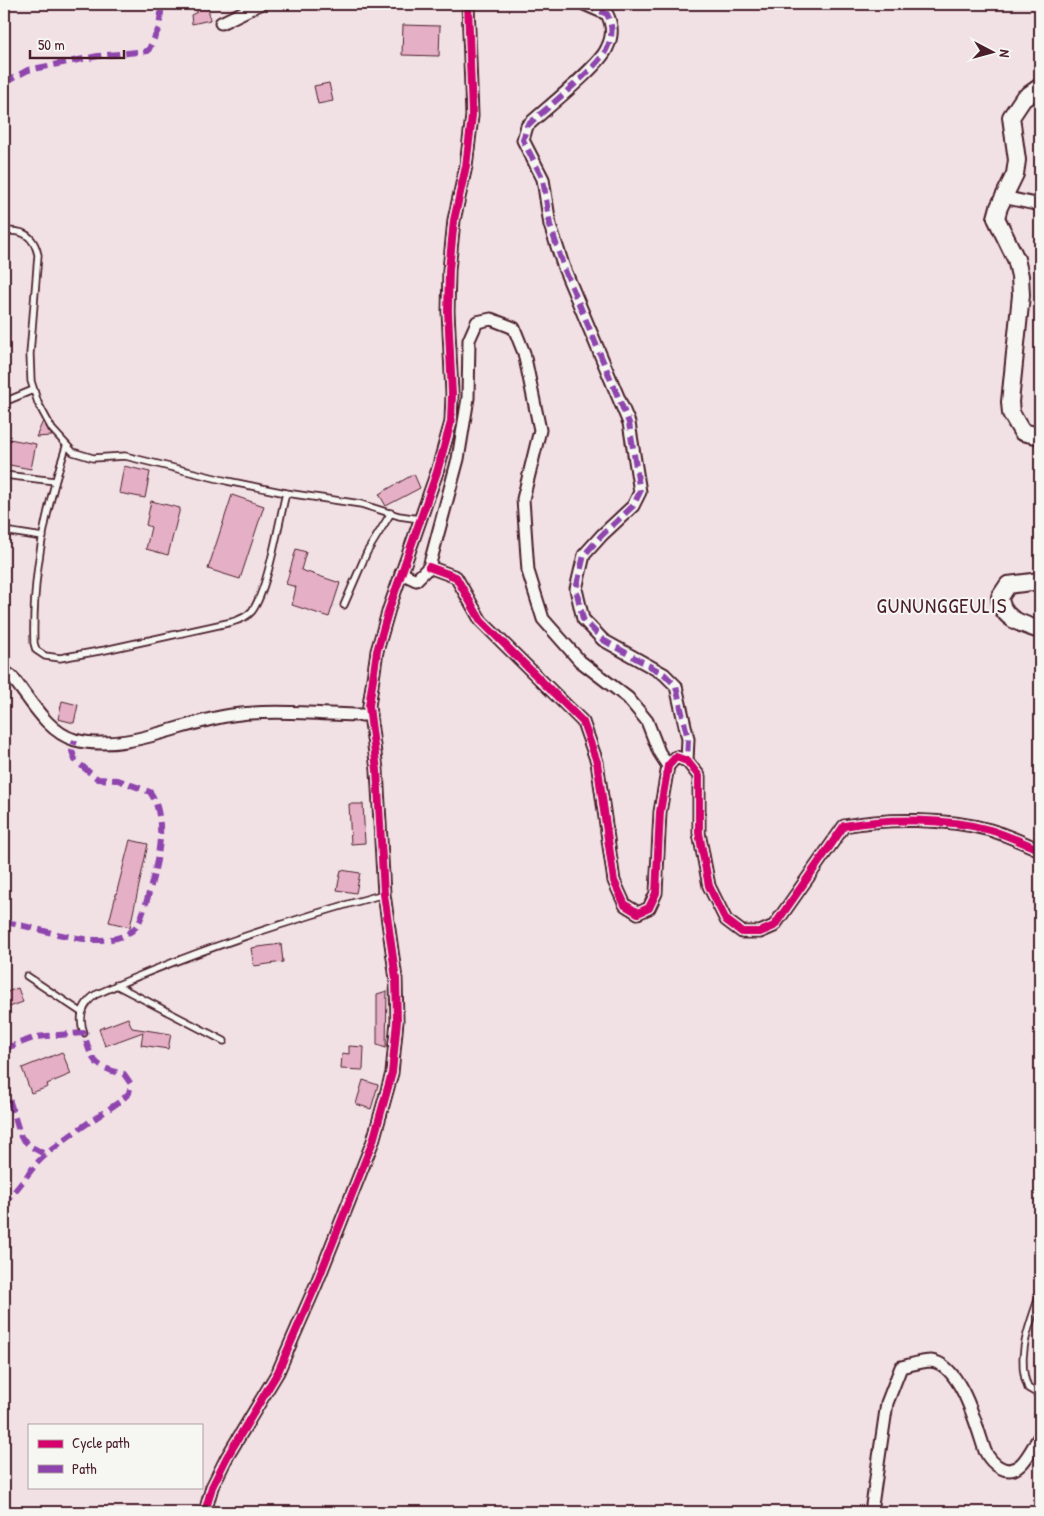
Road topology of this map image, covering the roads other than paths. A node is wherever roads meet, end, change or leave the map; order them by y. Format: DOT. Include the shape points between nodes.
graph roads {
  1 [pos="260,4"];
  2 [pos="468,4"];
  3 [pos="584,4"];
  4 [pos="221,23"];
  5 [pos="1040,87"];
  6 [pos="1003,197"];
  7 [pos="1040,205"];
  8 [pos="4,232"];
  9 [pos="33,390"];
  10 [pos="4,402"];
  11 [pos="1040,436"];
  12 [pos="66,447"];
  13 [pos="4,474"];
  14 [pos="55,481"];
  15 [pos="286,493"];
  16 [pos="391,512"];
  17 [pos="420,519"];
  18 [pos="4,531"];
  19 [pos="42,537"];
  20 [pos="429,567"];
  21 [pos="401,573"];
  22 [pos="1040,581"];
  23 [pos="344,605"];
  24 [pos="1040,630"];
  25 [pos="4,671"];
  26 [pos="368,715"];
  27 [pos="687,761"];
  28 [pos="668,766"];
  29 [pos="1040,850"];
  30 [pos="384,894"];
  31 [pos="27,976"];
  32 [pos="116,985"];
  33 [pos="81,1012"];
  34 [pos="84,1033"];
  35 [pos="224,1041"];
  36 [pos="1040,1294"];
  37 [pos="1040,1395"];
  38 [pos="1040,1436"];
  39 [pos="205,1512"];
  40 [pos="871,1512"];
  1 -- 4 [label="street"];
  2 -- 17 [label="street" via="472,129 454,220 448,290 452,409 449,434"];
  3 -- 27 [label="street" via="607,14 612,26 607,49 527,126 524,140 543,178 550,225 564,268 629,422 640,492 633,506 584,555 576,589 583,619 603,640 664,674 676,686 688,739"];
  5 -- 6 [label="main road" via="1023,99 1011,118 1017,160 1015,174"];
  6 -- 7 [label="street"];
  6 -- 11 [label="main road" via="996,221 1016,259 1021,295 1011,413 1022,432"];
  8 -- 9 [label="lane" via="23,232 36,244 38,255 30,354"];
  9 -- 10 [label="lane"];
  9 -- 12 [label="lane" via="52,429"];
  12 -- 14 [label="lane"];
  12 -- 15 [label="lane" via="82,456 125,456"];
  13 -- 14 [label="lane"];
  14 -- 19 [label="lane"];
  15 -- 16 [label="lane" via="361,504"];
  15 -- 19 [label="lane" via="264,586 251,612 232,622 105,650 60,658 45,656 36,650 34,624"];
  16 -- 17 [label="lane"];
  16 -- 23 [label="lane" via="364,557"];
  17 -- 21 [label="street"];
  18 -- 19 [label="lane"];
  20 -- 21 [label="street" via="416,580"];
  20 -- 28 [label="street" via="456,577 481,621 583,722 597,762 614,881 625,905 638,913 650,908 656,893 660,812"];
  20 -- 28 [label="street" via="458,460 468,398 469,340 477,322 491,319 514,328 524,353 540,430 523,499 528,571 543,619 580,661 628,698 647,721"];
  21 -- 26 [label="street" via="377,652"];
  22 -- 24 [label="main road" via="1008,585 1000,597 1001,606 1008,616"];
  25 -- 26 [label="street" via="53,730 75,740 127,740 233,715"];
  26 -- 30 [label="street" via="377,770"];
  27 -- 28 [label="street" via="676,757"];
  27 -- 29 [label="street" via="699,776 699,833 709,886 726,920 742,932 760,932 774,926 844,826 869,822 942,823 990,830"];
  30 -- 32 [label="lane" via="162,966"];
  30 -- 39 [label="street" via="397,999 395,1054 373,1141 304,1315 267,1392 227,1457 212,1487"];
  31 -- 33 [label="lane"];
  32 -- 33 [label="lane" via="88,1000"];
  32 -- 35 [label="lane"];
  33 -- 34 [label="lane"];
  36 -- 37 [label="lane" via="1025,1338 1022,1367 1028,1388"];
  38 -- 40 [label="street" via="1017,1468 1010,1471 998,1467 985,1451 960,1384 944,1366 932,1361 901,1367 887,1403"];
}
